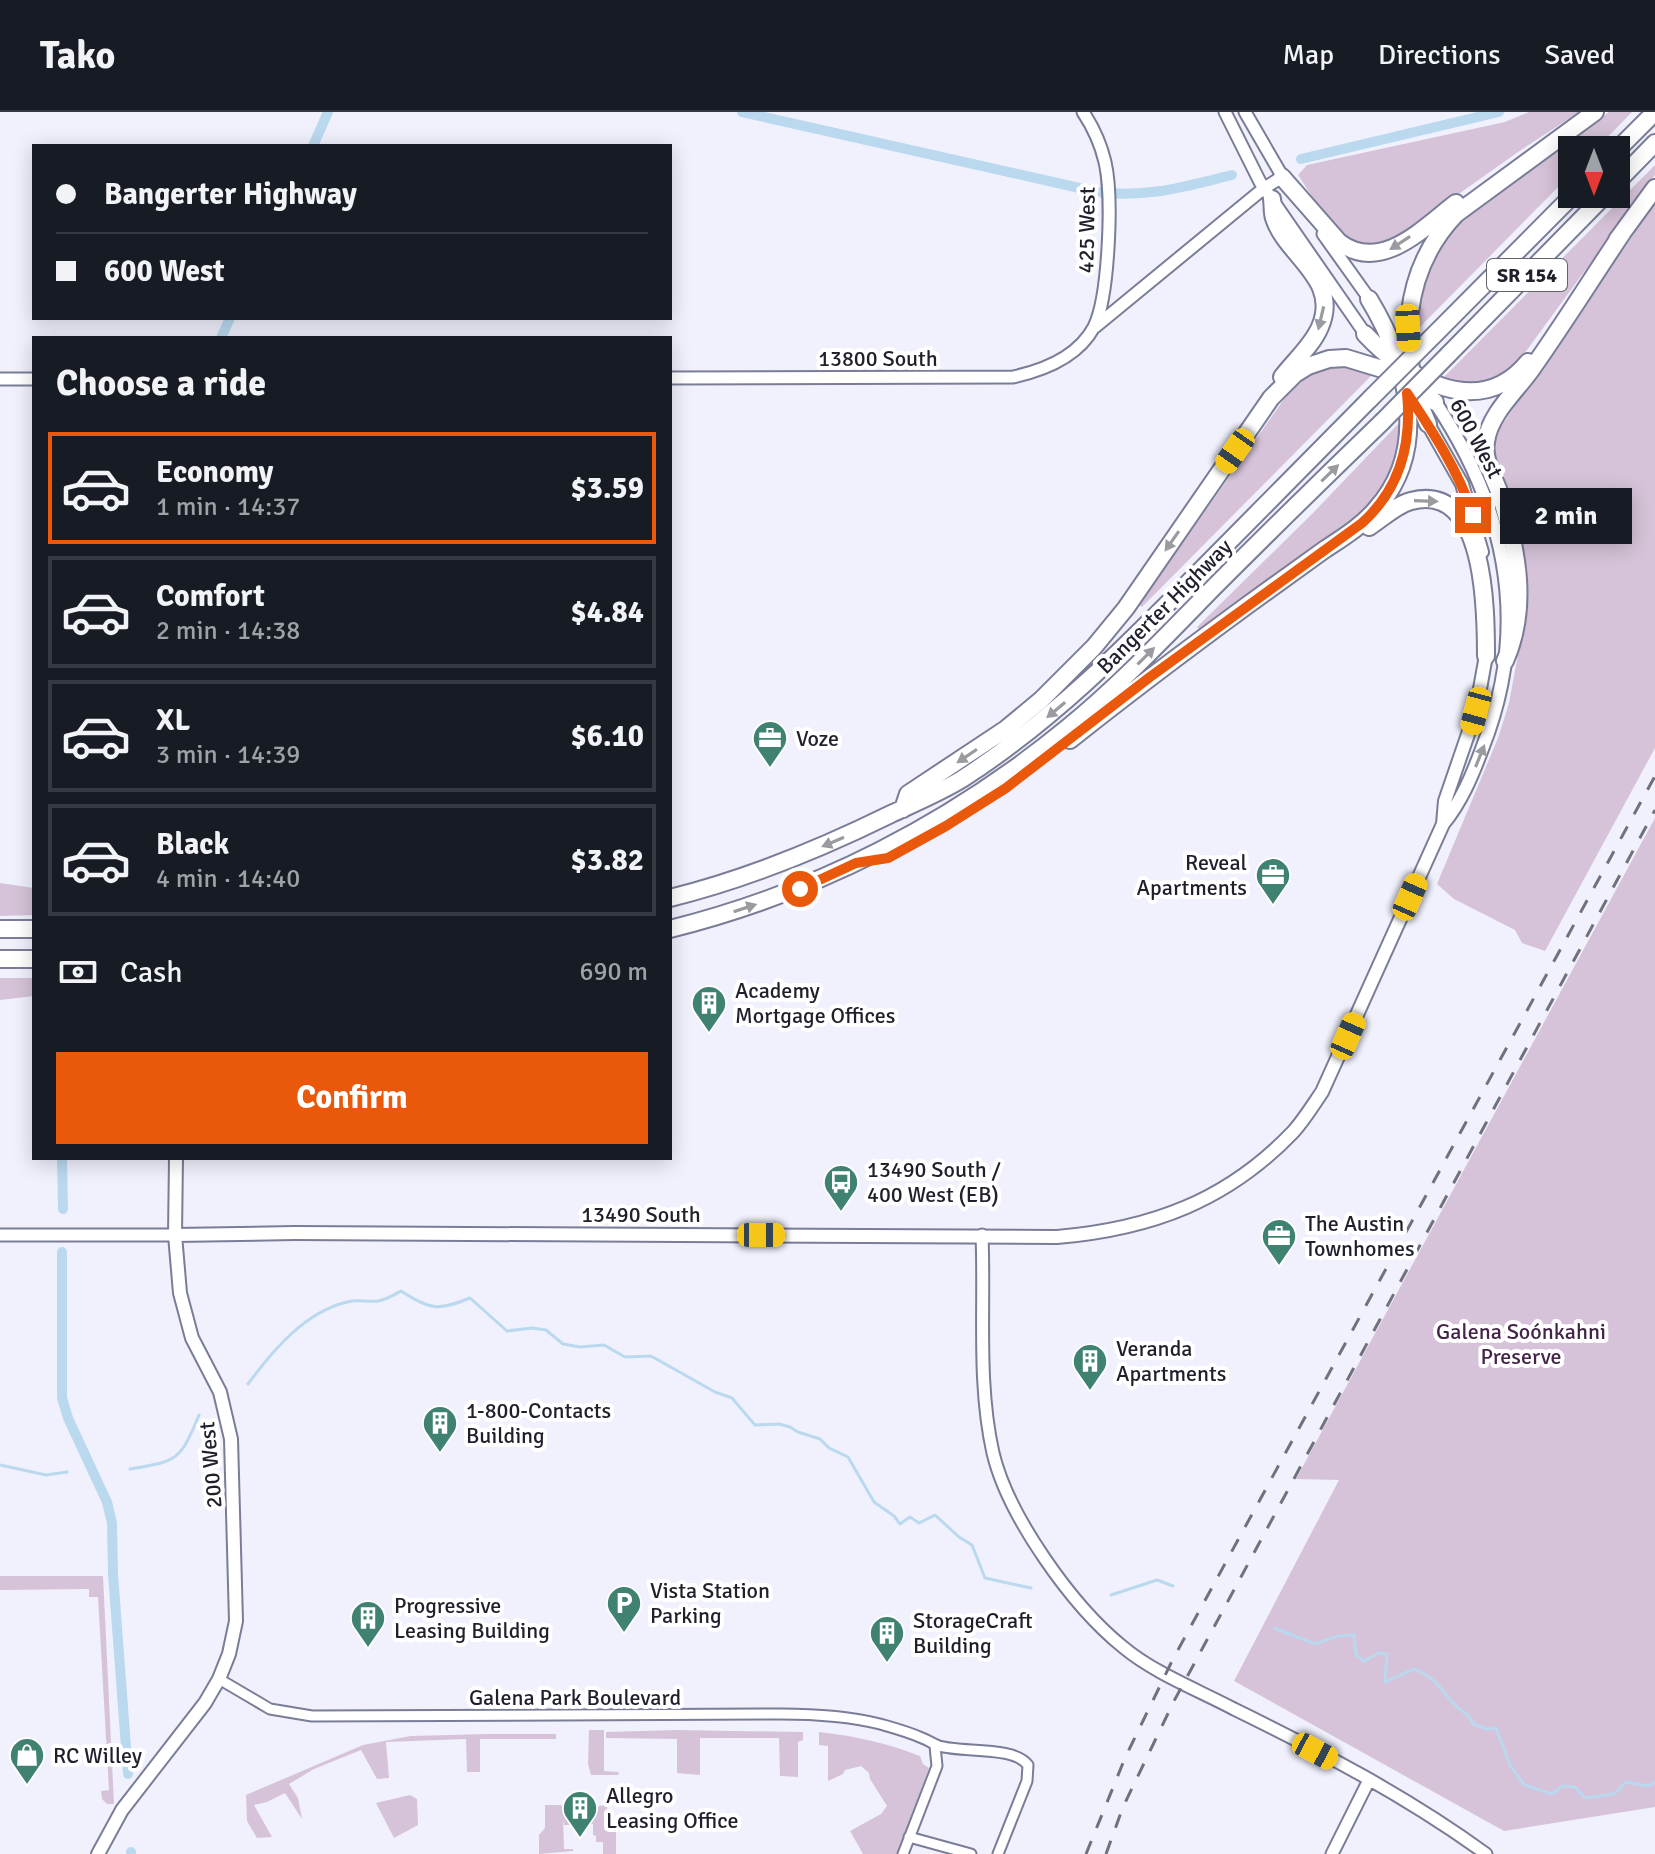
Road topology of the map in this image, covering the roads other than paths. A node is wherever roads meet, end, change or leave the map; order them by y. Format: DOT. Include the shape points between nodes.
graph roads {
  1 [pos="1083,112"];
  2 [pos="1225,112"];
  3 [pos="1245,112"];
  4 [pos="1655,112"];
  5 [pos="1588,117"];
  6 [pos="1630,137"];
  7 [pos="1655,143"];
  8 [pos="1630,169"];
  9 [pos="1282,177"];
  10 [pos="1655,188"];
  11 [pos="1268,194"];
  12 [pos="1560,208"];
  13 [pos="1592,208"];
  14 [pos="1623,232"];
  15 [pos="1369,299"];
  16 [pos="1092,330"];
  17 [pos="1365,334"];
  18 [pos="1078,346"];
  19 [pos="1407,375"];
  20 [pos="672,378"];
  21 [pos="0,379"];
  22 [pos="32,379"];
  23 [pos="1271,398"];
  24 [pos="1435,402"];
  25 [pos="1428,424"];
  26 [pos="1309,561"];
  27 [pos="1486,656"];
  28 [pos="1505,661"];
  29 [pos="903,809"];
  30 [pos="1443,824"];
  31 [pos="856,863"];
  32 [pos="672,897"];
  33 [pos="0,929"];
  34 [pos="32,929"];
  35 [pos="672,929"];
  36 [pos="0,959"];
  37 [pos="32,959"];
  38 [pos="1297,1126"];
  39 [pos="176,1160"];
  40 [pos="0,1235"];
  41 [pos="175,1235"];
  42 [pos="982,1235"];
  43 [pos="219,1679"];
  44 [pos="935,1746"];
  45 [pos="1369,1780"];
  46 [pos="909,1837"];
  47 [pos="98,1854"];
  48 [pos="903,1854"];
  49 [pos="971,1854"];
  50 [pos="998,1854"];
  51 [pos="1332,1854"];
  52 [pos="1486,1854"];
  1 -- 16 [label="street, 425 West" via="1099,141 1108,183 1106,283"];
  2 -- 11 [label="street"];
  3 -- 9 [label="street"];
  4 -- 6 [label="highway"];
  5 -- 9 [label="highway, one-way" via="1381,253 1366,254 1344,245"];
  5 -- 19 [label="highway" via="1466,206 1439,233 1414,285"];
  7 -- 8 [label="highway"];
  9 -- 11 [label="street"];
  9 -- 15 [label="street"];
  10 -- 14 [label="highway"];
  11 -- 16 [label="street"];
  11 -- 17 [label="street"];
  11 -- 23 [label="highway, one-way" via="1274,218 1319,284 1324,311 1315,336 1273,388"];
  12 -- 29 [label="highway, Bangerter Highway / SR 154, one-way, bridge" via="1118,654 1016,742 960,780"];
  31 -- 13 [label="highway, Bangerter Highway / SR 154, one-way, bridge" via="972,798 1077,721"];
  14 -- 19 [label="highway" via="1517,373 1477,391 1449,389"];
  14 -- 28 [label="highway" via="1486,437 1486,458 1508,521 1519,579 1517,619"];
  15 -- 19 [label="highway"];
  16 -- 18 [label="street, 425 West"];
  17 -- 19 [label="highway"];
  18 -- 20 [label="street, 13800 South" via="1041,371 1013,377"];
  19 -- 23 [label="highway" via="1355,359 1321,361 1295,374"];
  19 -- 24 [label="highway"];
  19 -- 25 [label="highway"];
  19 -- 26 [label="highway" via="1407,440 1392,488 1362,523"];
  21 -- 22 [label="street"];
  23 -- 29 [label="highway, one-way" via="1094,647 1014,723 908,794"];
  24 -- 28 [label="main road, 600 West" via="1460,438 1497,532 1508,612"];
  25 -- 27 [label="main road, 600 West" via="1458,476 1478,531 1488,593"];
  26 -- 27 [label="highway, one-way" via="1408,502 1446,504 1464,520 1474,547"];
  26 -- 31 [label="highway" via="1006,788 888,858"];
  27 -- 30 [label="main road, 600 West"];
  30 -- 28 [label="main road, 600 West, one-way" via="1467,786 1488,735"];
  29 -- 32 [label="highway, Bangerter Highway / SR 154, one-way" via="794,859"];
  30 -- 38 [label="main road, 600 West" via="1322,1092"];
  35 -- 31 [label="highway, Bangerter Highway / SR 154, one-way" via="784,895"];
  33 -- 34 [label="highway"];
  36 -- 37 [label="highway"];
  38 -- 42 [label="main road, 13490 South" via="1234,1182 1176,1213 1100,1234"];
  39 -- 41 [label="main road, 200 West"];
  40 -- 41 [label="street, 13490 South"];
  41 -- 42 [label="main road, 13490 South"];
  41 -- 43 [label="main road, 200 West" via="182,1305 192,1338 220,1392 231,1439 237,1615"];
  42 -- 45 [label="street" via="984,1385 994,1454 1008,1495 1063,1582 1123,1648"];
  43 -- 44 [label="street, Galena Park Boulevard" via="270,1709 292,1714 810,1714 879,1724"];
  43 -- 47 [label="main road, 200 West" via="122,1810"];
  44 -- 46 [label="street" via="937,1766"];
  44 -- 50 [label="street, Galena Park Boulevard" via="1015,1755 1028,1765 1027,1781"];
  45 -- 51 [label="street"];
  45 -- 52 [label="street"];
  46 -- 48 [label="street"];
  46 -- 49 [label="street"];
}
